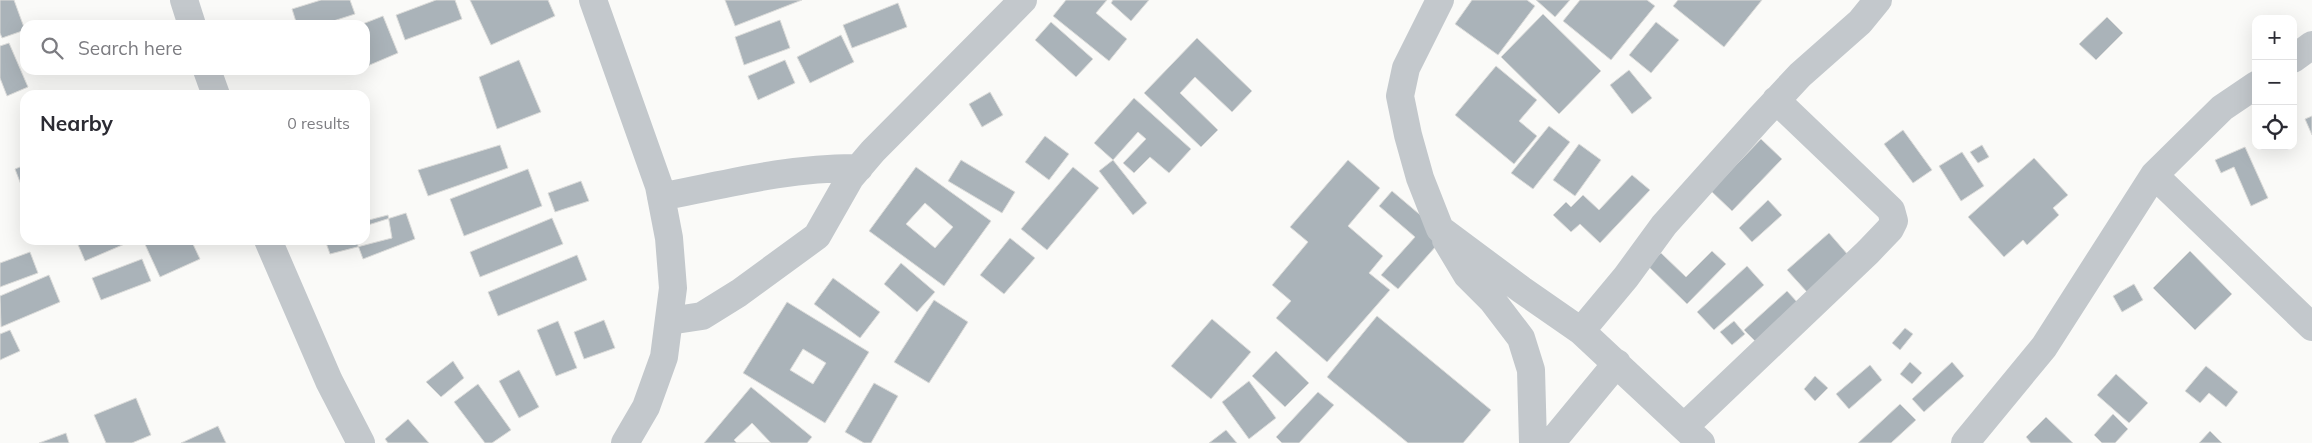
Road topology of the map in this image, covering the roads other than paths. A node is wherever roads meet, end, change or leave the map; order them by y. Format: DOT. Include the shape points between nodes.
graph roads {
  1 [pos="184,0"];
  2 [pos="594,0"];
  3 [pos="1022,0"];
  4 [pos="1440,0"];
  5 [pos="1878,0"];
  6 [pos="190,20"];
  7 [pos="2312,45"];
  8 [pos="2297,56"];
  9 [pos="209,75"];
  10 [pos="2252,88"];
  11 [pos="214,90"];
  12 [pos="1776,100"];
  13 [pos="859,168"];
  14 [pos="2154,176"];
  15 [pos="661,197"];
  16 [pos="1440,230"];
  17 [pos="270,245"];
  18 [pos="669,321"];
  19 [pos="2312,328"];
  20 [pos="1581,330"];
  21 [pos="1617,363"];
  22 [pos="1692,435"];
  23 [pos="361,443"];
  24 [pos="625,443"];
  25 [pos="1533,443"];
  26 [pos="1551,443"];
  27 [pos="1965,443"];
  1 -- 6 [label="street"];
  2 -- 15 [label="street"];
  3 -- 13 [label="street"];
  4 -- 16 [label="street" via="1406,68 1400,96 1420,178"];
  5 -- 12 [label="street" via="1860,22"];
  7 -- 8 [label="street"];
  9 -- 11 [label="street"];
  10 -- 14 [label="street" via="2222,108"];
  12 -- 20 [label="street" via="1664,225"];
  12 -- 22 [label="street" via="1891,210 1894,221 1890,229"];
  13 -- 15 [label="street" via="812,169"];
  13 -- 18 [label="street" via="817,236 702,316"];
  14 -- 19 [label="street"];
  14 -- 27 [label="street" via="2044,348"];
  15 -- 18 [label="street" via="669,238 673,288"];
  16 -- 20 [label="street"];
  16 -- 25 [label="street" via="1467,275 1492,300 1521,338 1531,370"];
  17 -- 23 [label="street" via="329,381"];
  18 -- 24 [label="street" via="664,357 646,408"];
  20 -- 21 [label="street"];
  21 -- 22 [label="street"];
  21 -- 26 [label="street"];
}
